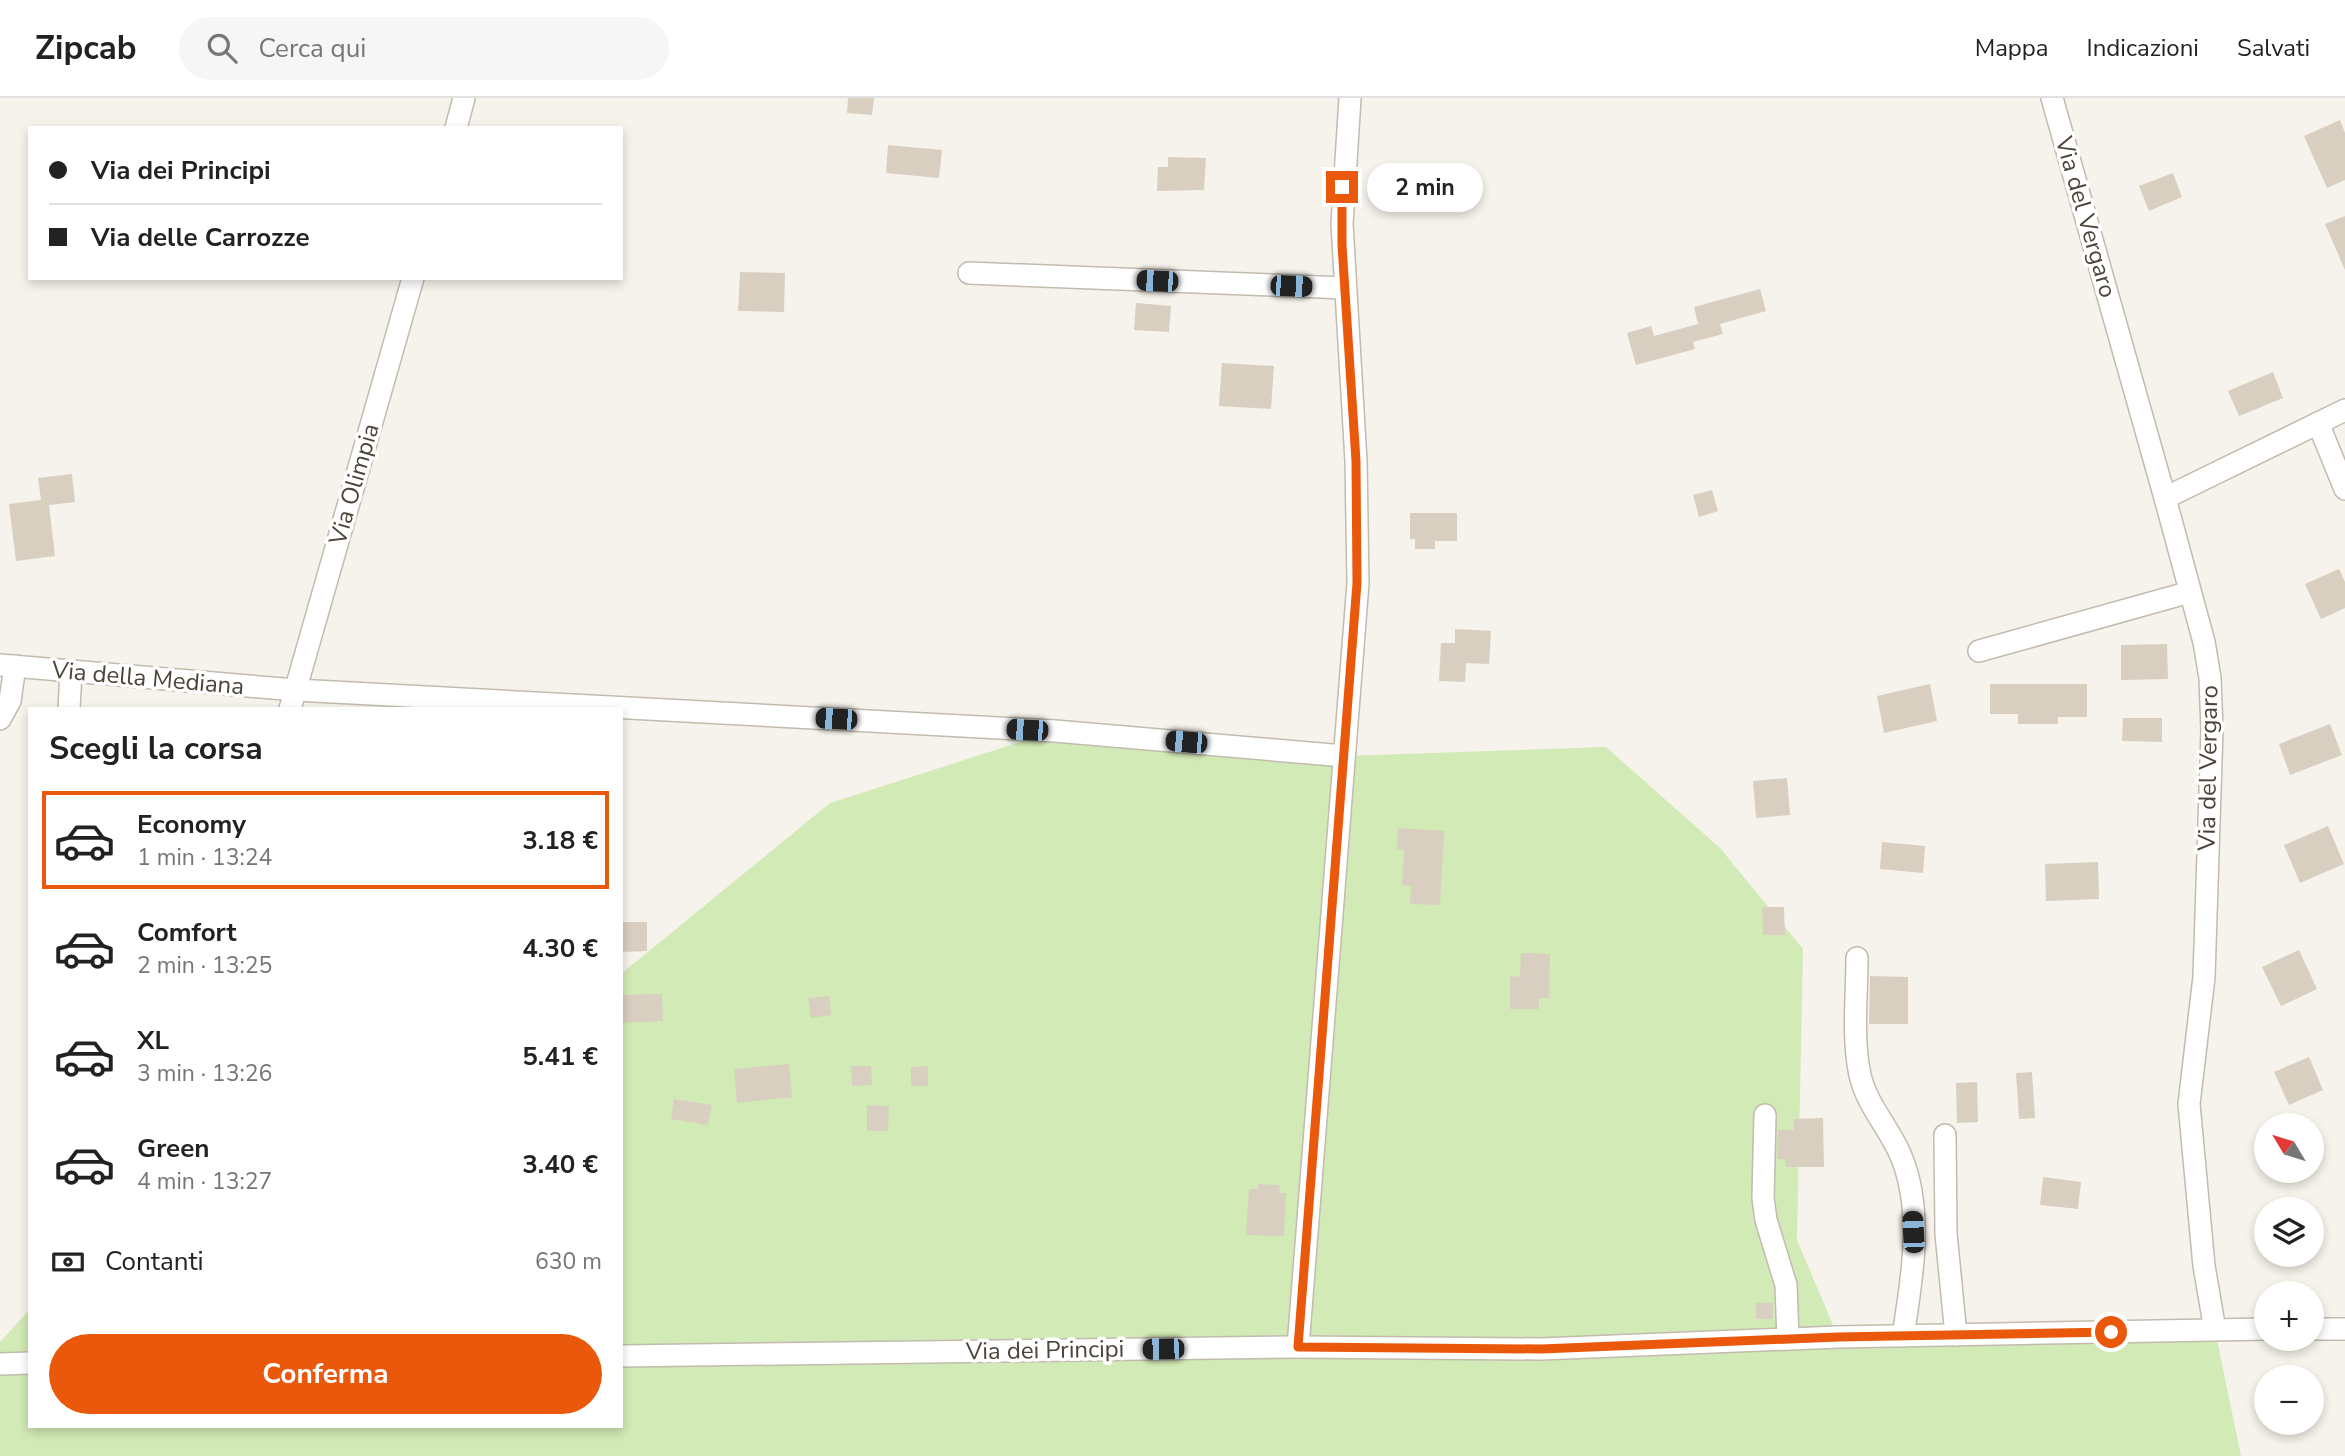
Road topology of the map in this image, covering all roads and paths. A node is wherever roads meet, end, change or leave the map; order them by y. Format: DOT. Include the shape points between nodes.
graph roads {
  1 [pos="464,98"];
  2 [pos="1350,98"];
  3 [pos="2052,98"];
  4 [pos="457,126"];
  5 [pos="969,273"];
  6 [pos="412,280"];
  7 [pos="1345,288"];
  8 [pos="2345,410"];
  9 [pos="2318,423"];
  10 [pos="2345,489"];
  11 [pos="2165,498"];
  12 [pos="2190,592"];
  13 [pos="1979,651"];
  14 [pos="7,665"];
  15 [pos="71,671"];
  16 [pos="293,700"];
  17 [pos="534,706"];
  18 [pos="69,707"];
  19 [pos="555,707"];
  20 [pos="623,710"];
  21 [pos="0,719"];
  22 [pos="1344,756"];
  23 [pos="1857,958"];
  24 [pos="1765,1115"];
  25 [pos="1945,1135"];
  26 [pos="2254,1329"];
  27 [pos="2324,1329"];
  28 [pos="2345,1329"];
  29 [pos="2215,1330"];
  30 [pos="1956,1335"];
  31 [pos="1903,1336"];
  32 [pos="1788,1339"];
  33 [pos="1298,1347"];
  34 [pos="623,1356"];
  35 [pos="28,1363"];
  36 [pos="0,1364"];
  1 -- 4 [label="street"];
  2 -- 7 [label="street" via="1342,199"];
  3 -- 11 [label="street, Via del Vergaro"];
  5 -- 7 [label="street"];
  6 -- 16 [label="street, Via Olimpia"];
  7 -- 22 [label="street" via="1358,541"];
  8 -- 9 [label="street"];
  9 -- 10 [label="street"];
  9 -- 11 [label="street"];
  11 -- 12 [label="street, Via del Vergaro"];
  12 -- 13 [label="street"];
  12 -- 29 [label="street, Via del Vergaro" via="2208,665 2212,730 2204,977 2189,1112"];
  14 -- 15 [label="street, Via della Mediana"];
  14 -- 21 [label="street" via="10,701"];
  15 -- 16 [label="street, Via della Mediana"];
  15 -- 18 [label="street"];
  16 -- 17 [label="street, Via della Mediana"];
  17 -- 19 [label="street, Via della Mediana"];
  20 -- 22 [label="street, Via della Mediana" via="1055,731"];
  22 -- 33 [label="street"];
  23 -- 31 [label="street" via="1859,1071 1871,1105 1904,1162 1911,1198 1913,1248"];
  24 -- 32 [label="street" via="1763,1198 1787,1285"];
  25 -- 30 [label="street" via="1947,1247"];
  26 -- 29 [label="street, Via dei Principi"];
  27 -- 28 [label="street"];
  29 -- 30 [label="street, Via dei Principi"];
  30 -- 31 [label="street, Via dei Principi"];
  31 -- 32 [label="street, Via dei Principi"];
  32 -- 33 [label="street, Via dei Principi" via="1541,1349"];
  33 -- 34 [label="street, Via dei Principi"];
  35 -- 36 [label="street"];
}
